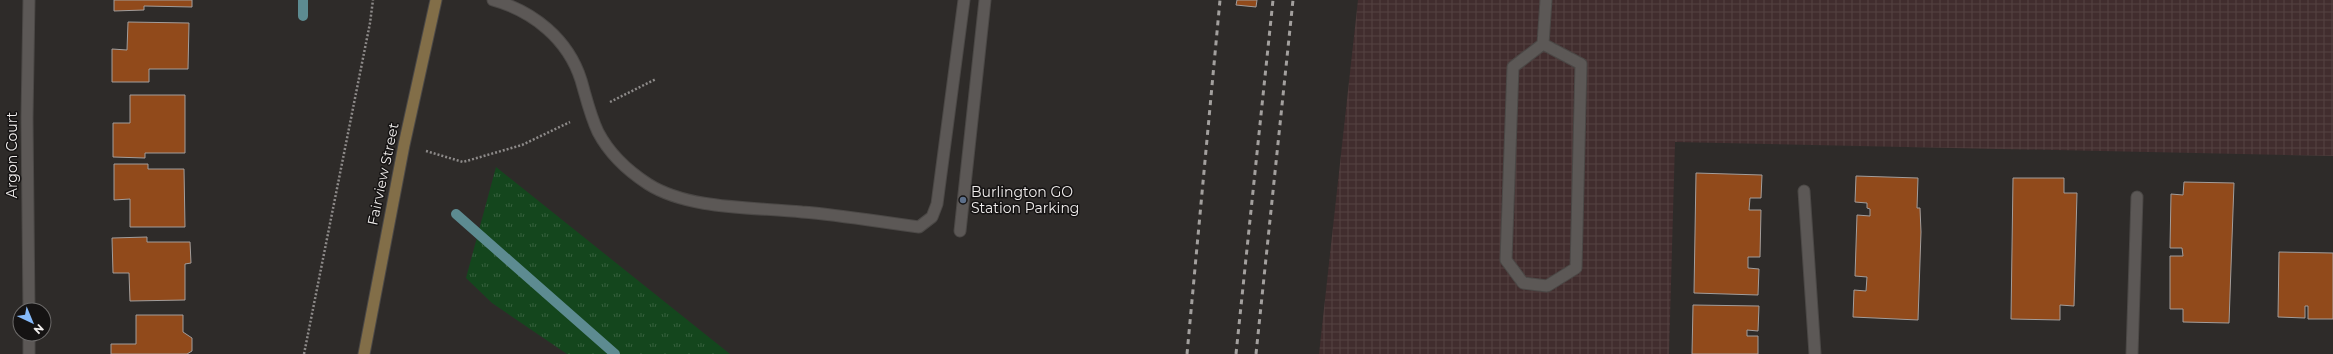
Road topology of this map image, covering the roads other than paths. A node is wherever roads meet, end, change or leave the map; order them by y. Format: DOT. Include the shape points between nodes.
graph roads {
  1 [pos="29,0"];
  2 [pos="436,0"];
  3 [pos="493,0"];
  4 [pos="964,0"];
  5 [pos="985,0"];
  6 [pos="1546,0"];
  7 [pos="1543,44"];
  8 [pos="1804,191"];
  9 [pos="2137,197"];
  10 [pos="960,231"];
  11 [pos="29,302"];
  12 [pos="29,342"];
  13 [pos="29,354"];
  14 [pos="364,354"];
  15 [pos="1815,354"];
  16 [pos="2132,354"];
  1 -- 11 [label="street, Argon Court"];
  2 -- 14 [label="main road, Fairview Street" via="404,145"];
  3 -- 4 [label="street" via="532,16 562,44 581,78 598,132 619,160 649,184 666,193 696,202 804,212 919,227 932,217 937,204"];
  5 -- 10 [label="street"];
  6 -- 7 [label="street"];
  7 -- 7 [label="street" via="1513,66 1506,260 1523,283 1547,286 1576,268 1581,64"];
  8 -- 15 [label="street"];
  9 -- 16 [label="street"];
  12 -- 13 [label="street"];
}
